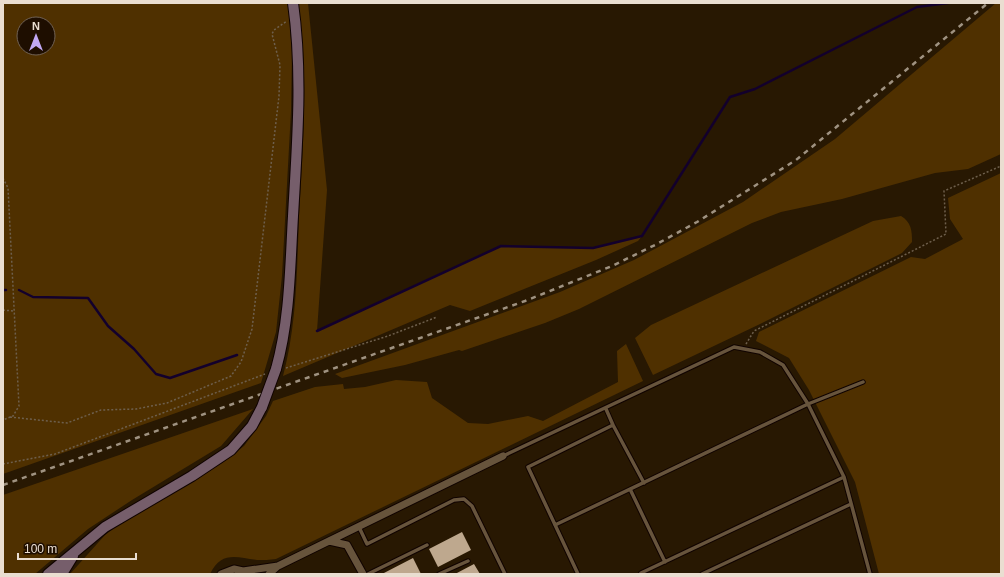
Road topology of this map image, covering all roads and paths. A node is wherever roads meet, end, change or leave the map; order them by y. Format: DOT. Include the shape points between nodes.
graph roads {
  1 [pos="293,3"];
  2 [pos="295,16"];
  3 [pos="1001,166"];
  4 [pos="3,178"];
  5 [pos="3,310"];
  6 [pos="13,311"];
  7 [pos="438,317"];
  8 [pos="743,349"];
  9 [pos="277,370"];
  10 [pos="266,374"];
  11 [pos="862,382"];
  12 [pos="808,404"];
  13 [pos="606,409"];
  14 [pos="10,417"];
  15 [pos="3,420"];
  16 [pos="613,425"];
  17 [pos="503,456"];
  18 [pos="3,464"];
  19 [pos="844,478"];
  20 [pos="644,483"];
  21 [pos="630,489"];
  22 [pos="851,504"];
  23 [pos="556,525"];
  24 [pos="359,527"];
  25 [pos="329,541"];
  26 [pos="427,545"];
  27 [pos="79,548"];
  28 [pos="468,560"];
  29 [pos="665,562"];
  30 [pos="278,566"];
  31 [pos="245,572"];
  32 [pos="640,573"];
  33 [pos="48,574"];
  34 [pos="62,574"];
  35 [pos="221,574"];
  36 [pos="269,574"];
  37 [pos="363,574"];
  38 [pos="368,574"];
  39 [pos="439,574"];
  40 [pos="505,574"];
  41 [pos="578,574"];
  42 [pos="702,574"];
  43 [pos="870,574"];
  1 -- 2 [label="main road"];
  2 -- 9 [label="main road" via="300,83 287,313"];
  2 -- 14 [label="path" via="272,34 280,64 279,96 252,329 241,362 231,376 167,403 136,409 101,410 67,422"];
  3 -- 8 [label="path" via="944,191 946,234 754,332"];
  4 -- 6 [label="path" via="8,188"];
  5 -- 6 [label="path"];
  6 -- 14 [label="path" via="20,406"];
  7 -- 9 [label="path" via="388,336"];
  8 -- 12 [label="lane" via="760,352 783,365"];
  8 -- 13 [label="lane" via="734,347"];
  9 -- 27 [label="main road, bridge" via="252,426 231,450 105,527"];
  10 -- 18 [label="path" via="55,454"];
  11 -- 12 [label="lane"];
  12 -- 19 [label="lane"];
  12 -- 20 [label="lane"];
  13 -- 16 [label="lane"];
  13 -- 17 [label="lane"];
  14 -- 15 [label="path"];
  16 -- 20 [label="lane"];
  16 -- 23 [label="lane" via="528,467"];
  17 -- 24 [label="street"];
  19 -- 22 [label="lane"];
  19 -- 29 [label="lane"];
  20 -- 21 [label="lane"];
  21 -- 23 [label="lane"];
  21 -- 29 [label="lane"];
  22 -- 42 [label="lane"];
  22 -- 43 [label="lane"];
  23 -- 41 [label="lane"];
  24 -- 25 [label="street"];
  24 -- 40 [label="lane" via="367,544 454,500 464,499 472,506"];
  25 -- 30 [label="street"];
  25 -- 37 [label="street" via="347,545"];
  26 -- 38 [label="lane"];
  27 -- 33 [label="main road"];
  27 -- 34 [label="main road"];
  28 -- 39 [label="lane"];
  29 -- 32 [label="lane"];
  30 -- 31 [label="street"];
  30 -- 36 [label="street"];
  31 -- 35 [label="street" via="234,569"];
}
